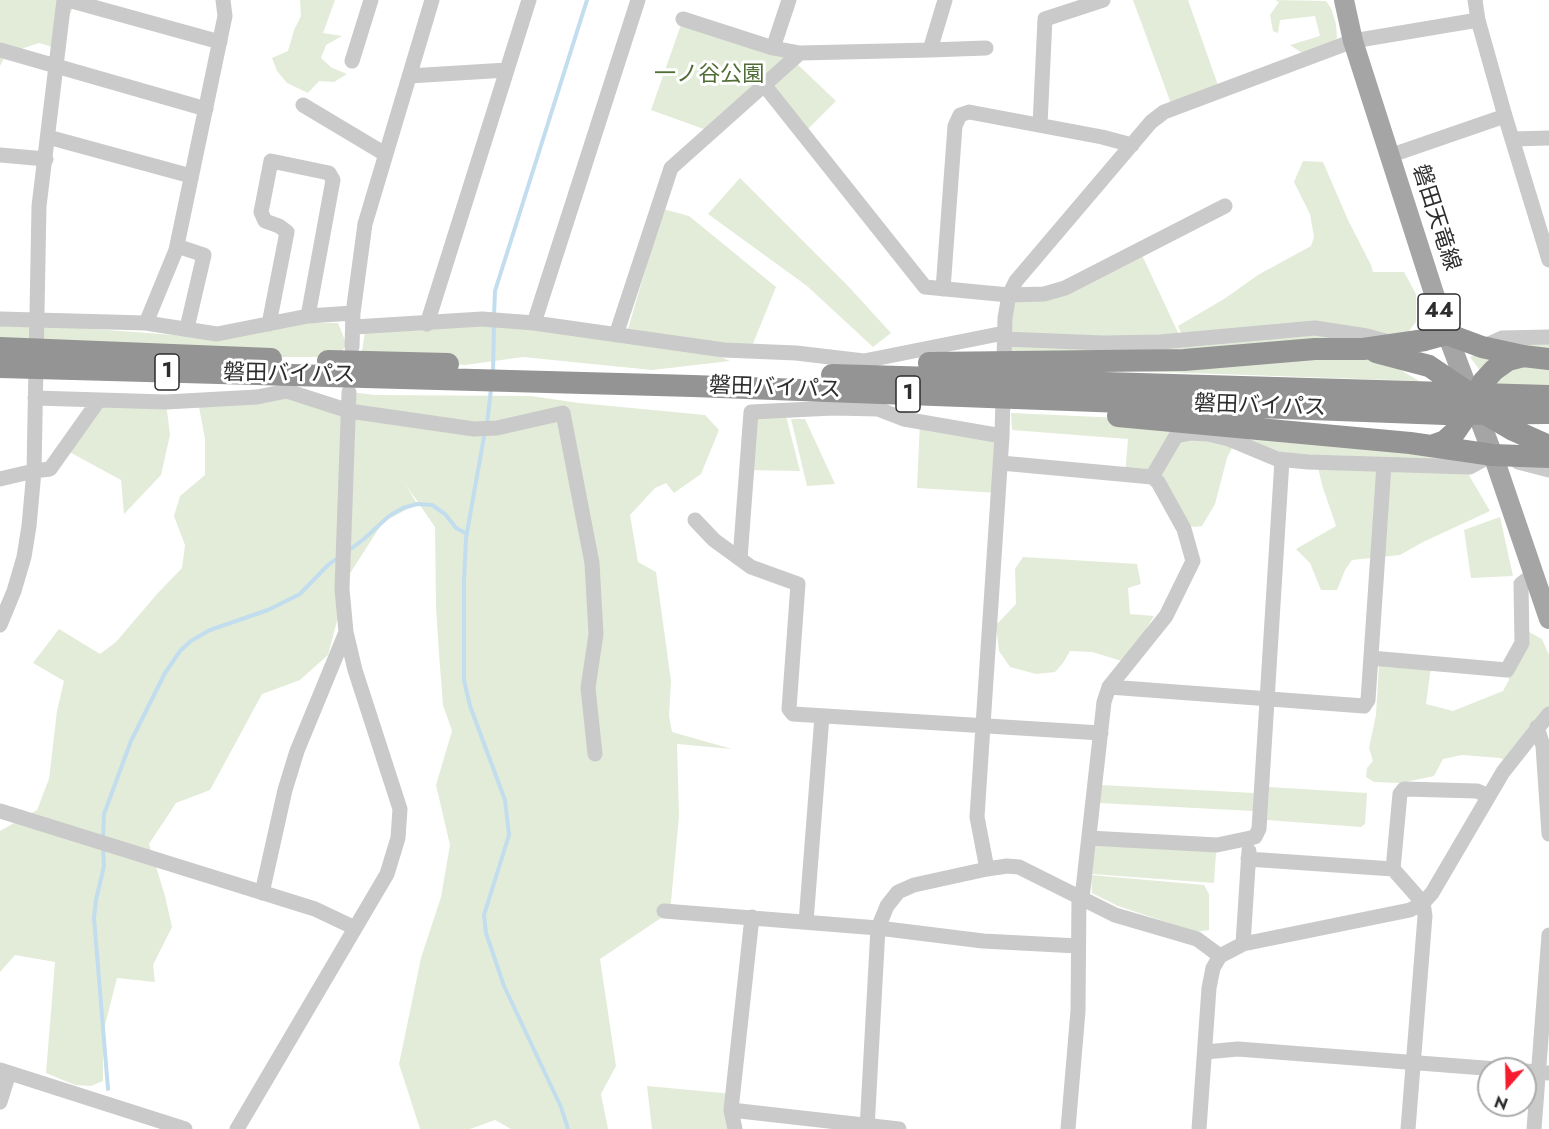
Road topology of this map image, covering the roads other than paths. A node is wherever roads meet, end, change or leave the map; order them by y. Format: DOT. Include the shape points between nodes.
graph roads {
  1 [pos="66,0"];
  2 [pos="223,0"];
  3 [pos="372,0"];
  4 [pos="432,0"];
  5 [pos="529,0"];
  6 [pos="638,0"];
  7 [pos="789,0"];
  8 [pos="945,0"];
  9 [pos="1103,0"];
  10 [pos="1344,0"];
  11 [pos="1475,0"];
  12 [pos="683,19"];
  13 [pos="1478,20"];
  14 [pos="1353,41"];
  15 [pos="220,42"];
  16 [pos="773,48"];
  17 [pos="986,48"];
  18 [pos="0,50"];
  19 [pos="930,50"];
  20 [pos="800,53"];
  21 [pos="352,62"];
  22 [pos="56,68"];
  23 [pos="507,70"];
  24 [pos="409,76"];
  25 [pos="765,86"];
  26 [pos="303,105"];
  27 [pos="206,109"];
  28 [pos="1505,116"];
  29 [pos="1040,125"];
  30 [pos="48,137"];
  31 [pos="1549,138"];
  32 [pos="1512,139"];
  33 [pos="1132,145"];
  34 [pos="385,154"];
  35 [pos="0,155"];
  36 [pos="1389,156"];
  37 [pos="46,159"];
  38 [pos="191,176"];
  39 [pos="1225,206"];
  40 [pos="177,246"];
  41 [pos="1549,260"];
  42 [pos="943,289"];
  43 [pos="1009,295"];
  44 [pos="308,316"];
  45 [pos="0,319"];
  46 [pos="353,320"];
  47 [pos="146,322"];
  48 [pos="534,323"];
  49 [pos="37,324"];
  50 [pos="269,324"];
  51 [pos="428,324"];
  52 [pos="187,328"];
  53 [pos="616,334"];
  54 [pos="1447,334"];
  55 [pos="1549,336"];
  56 [pos="1004,339"];
  57 [pos="1397,344"];
  58 [pos="352,347"];
  59 [pos="1482,347"];
  60 [pos="0,348"];
  61 [pos="1363,349"];
  62 [pos="1523,356"];
  63 [pos="1549,359"];
  64 [pos="0,366"];
  65 [pos="333,368"];
  66 [pos="830,383"];
  67 [pos="349,392"];
  68 [pos="34,395"];
  69 [pos="1549,396"];
  70 [pos="1471,397"];
  71 [pos="99,400"];
  72 [pos="1518,404"];
  73 [pos="349,411"];
  74 [pos="1549,413"];
  75 [pos="1002,436"];
  76 [pos="1431,446"];
  77 [pos="1549,446"];
  78 [pos="1492,455"];
  79 [pos="1549,457"];
  80 [pos="1282,460"];
  81 [pos="1000,463"];
  82 [pos="1384,465"];
  83 [pos="1549,470"];
  84 [pos="34,471"];
  85 [pos="1152,477"];
  86 [pos="0,479"];
  87 [pos="695,520"];
  88 [pos="740,559"];
  89 [pos="1534,574"];
  90 [pos="1549,619"];
  91 [pos="0,625"];
  92 [pos="346,632"];
  93 [pos="1371,658"];
  94 [pos="1109,687"];
  95 [pos="1267,699"];
  96 [pos="1549,714"];
  97 [pos="822,716"];
  98 [pos="982,725"];
  99 [pos="1537,727"];
  100 [pos="1101,733"];
  101 [pos="595,754"];
  102 [pos="1489,796"];
  103 [pos="0,811"];
  104 [pos="1549,834"];
  105 [pos="1089,838"];
  106 [pos="1250,838"];
  107 [pos="1248,859"];
  108 [pos="1393,868"];
  109 [pos="987,869"];
  110 [pos="262,893"];
  111 [pos="1081,897"];
  112 [pos="1423,903"];
  113 [pos="664,911"];
  114 [pos="753,917"];
  115 [pos="806,922"];
  116 [pos="355,928"];
  117 [pos="878,928"];
  118 [pos="1549,935"];
  119 [pos="1243,944"];
  120 [pos="1078,946"];
  121 [pos="1220,956"];
  122 [pos="1205,1052"];
  123 [pos="1413,1062"];
  124 [pos="1477,1067"];
  125 [pos="5,1072"];
  126 [pos="1537,1072"];
  127 [pos="0,1102"];
  128 [pos="731,1110"];
  129 [pos="867,1127"];
  130 [pos="184,1129"];
  131 [pos="237,1129"];
  132 [pos="735,1129"];
  133 [pos="899,1129"];
  134 [pos="1068,1129"];
  135 [pos="1200,1129"];
  136 [pos="1408,1129"];
  1 -- 15 [label="street"];
  1 -- 22 [label="street"];
  2 -- 15 [label="street" via="225,16"];
  3 -- 21 [label="street"];
  4 -- 24 [label="street"];
  5 -- 23 [label="street"];
  6 -- 48 [label="street"];
  7 -- 16 [label="street"];
  8 -- 19 [label="street"];
  9 -- 29 [label="street" via="1045,19"];
  10 -- 14 [label="main road, 磐田天竜線 / 44"];
  11 -- 13 [label="street"];
  12 -- 16 [label="street"];
  13 -- 14 [label="street"];
  13 -- 28 [label="street"];
  14 -- 33 [label="street" via="1164,112"];
  14 -- 36 [label="main road, 磐田天竜線 / 44"];
  15 -- 27 [label="street"];
  16 -- 20 [label="street"];
  17 -- 19 [label="street"];
  18 -- 22 [label="street"];
  19 -- 20 [label="street"];
  20 -- 25 [label="street"];
  22 -- 27 [label="street"];
  22 -- 30 [label="street"];
  23 -- 24 [label="street"];
  23 -- 51 [label="street"];
  24 -- 34 [label="street"];
  25 -- 42 [label="street" via="925,287"];
  25 -- 53 [label="street" via="671,168"];
  26 -- 34 [label="street"];
  27 -- 38 [label="street"];
  28 -- 32 [label="street"];
  28 -- 36 [label="street"];
  29 -- 33 [label="street"];
  29 -- 42 [label="street" via="969,112 960,116 955,126"];
  30 -- 37 [label="street"];
  30 -- 38 [label="street"];
  31 -- 32 [label="street"];
  32 -- 41 [label="street"];
  33 -- 43 [label="street" via="1016,281"];
  34 -- 46 [label="street" via="365,224"];
  35 -- 37 [label="street"];
  36 -- 54 [label="main road, 磐田天竜線 / 44"];
  37 -- 49 [label="street" via="39,206"];
  38 -- 40 [label="street"];
  39 -- 43 [label="street" via="1065,288 1044,294"];
  40 -- 47 [label="street"];
  40 -- 52 [label="street" via="204,255"];
  42 -- 43 [label="street"];
  43 -- 56 [label="street"];
  44 -- 46 [label="street"];
  44 -- 50 [label="street"];
  44 -- 50 [label="street" via="333,180 329,173 271,161 261,212 265,221 287,232"];
  45 -- 49 [label="street"];
  46 -- 51 [label="street"];
  46 -- 58 [label="street"];
  47 -- 49 [label="street"];
  47 -- 52 [label="street"];
  48 -- 51 [label="street" via="482,319"];
  48 -- 53 [label="street"];
  49 -- 68 [label="street"];
  50 -- 52 [label="street" via="217,334"];
  53 -- 56 [label="street" via="724,350 864,361"];
  54 -- 57 [label="highway"];
  54 -- 59 [label="highway"];
  54 -- 70 [label="main road, 磐田天竜線 / 44"];
  55 -- 59 [label="street" via="1502,338"];
  56 -- 57 [label="street" via="1161,342 1316,328"];
  56 -- 75 [label="street"];
  57 -- 61 [label="highway"];
  59 -- 62 [label="highway"];
  60 -- 65 [label="highway, 磐田バイパス / 1"];
  61 -- 66 [label="highway" via="1184,360 924,363"];
  61 -- 70 [label="highway" via="1429,366"];
  62 -- 63 [label="highway"];
  62 -- 70 [label="highway" via="1494,370"];
  64 -- 65 [label="highway, 磐田バイパス / 1"];
  65 -- 66 [label="highway, 磐田バイパス / 1"];
  66 -- 72 [label="highway, 磐田バイパス / 1"];
  66 -- 76 [label="highway, 1" via="898,402 1133,417"];
  67 -- 73 [label="street"];
  68 -- 71 [label="street"];
  68 -- 84 [label="street"];
  69 -- 72 [label="highway, 磐田バイパス / 1"];
  70 -- 76 [label="highway" via="1455,432"];
  70 -- 77 [label="highway" via="1482,412 1501,424"];
  70 -- 78 [label="main road, 磐田天竜線 / 44"];
  71 -- 73 [label="street" via="257,398 287,391"];
  71 -- 84 [label="street" via="50,470"];
  72 -- 74 [label="highway, 磐田バイパス / 1"];
  73 -- 92 [label="street" via="342,590"];
  73 -- 101 [label="street" via="474,429 497,428 563,413 592,563 596,634 588,688"];
  75 -- 81 [label="street"];
  75 -- 88 [label="street" via="904,419 878,409 751,412"];
  76 -- 78 [label="highway, 1"];
  78 -- 79 [label="highway, 1"];
  78 -- 82 [label="street" via="1470,466"];
  78 -- 83 [label="street"];
  78 -- 89 [label="main road, 磐田天竜線 / 44"];
  80 -- 82 [label="street"];
  80 -- 85 [label="street" via="1228,439 1191,433 1176,436"];
  80 -- 95 [label="street"];
  81 -- 85 [label="street"];
  81 -- 98 [label="street"];
  82 -- 93 [label="street"];
  84 -- 86 [label="street"];
  84 -- 91 [label="street" via="24,557"];
  85 -- 94 [label="street" via="1184,529 1193,561 1166,616"];
  87 -- 88 [label="street"];
  88 -- 97 [label="street" via="798,584 789,709 793,714"];
  89 -- 90 [label="main road, 磐田天竜線 / 44"];
  89 -- 93 [label="street" via="1521,584 1522,643 1507,670"];
  92 -- 110 [label="street" via="297,752"];
  92 -- 116 [label="street" via="400,809 398,838 387,874"];
  93 -- 95 [label="street" via="1368,700 1364,706"];
  94 -- 95 [label="street"];
  94 -- 100 [label="street"];
  95 -- 106 [label="street" via="1259,829 1256,837"];
  96 -- 99 [label="street"];
  97 -- 98 [label="street"];
  97 -- 115 [label="street"];
  98 -- 100 [label="street"];
  98 -- 109 [label="street" via="977,817"];
  99 -- 102 [label="street"];
  99 -- 104 [label="street" via="1543,746"];
  100 -- 105 [label="street"];
  102 -- 108 [label="street" via="1477,791 1404,789 1400,794"];
  102 -- 112 [label="street"];
  103 -- 110 [label="street"];
  105 -- 106 [label="street" via="1217,845"];
  105 -- 111 [label="street"];
  106 -- 107 [label="street"];
  107 -- 108 [label="street"];
  107 -- 119 [label="street"];
  108 -- 112 [label="street"];
  109 -- 111 [label="street" via="1019,867"];
  109 -- 117 [label="street" via="898,892 886,906"];
  110 -- 116 [label="street" via="315,909"];
  111 -- 120 [label="street"];
  111 -- 121 [label="street" via="1115,915 1197,939"];
  112 -- 119 [label="street" via="1410,910"];
  112 -- 123 [label="street"];
  113 -- 114 [label="street"];
  114 -- 115 [label="street"];
  114 -- 128 [label="street"];
  115 -- 117 [label="street"];
  116 -- 131 [label="street"];
  117 -- 120 [label="street" via="982,941"];
  117 -- 129 [label="street"];
  118 -- 126 [label="street"];
  119 -- 121 [label="street"];
  120 -- 134 [label="street" via="1078,1011"];
  121 -- 122 [label="street" via="1209,988"];
  122 -- 123 [label="street" via="1238,1049"];
  122 -- 135 [label="street"];
  123 -- 124 [label="street"];
  123 -- 136 [label="street"];
  125 -- 127 [label="street"];
  125 -- 130 [label="street"];
  128 -- 129 [label="street"];
  128 -- 132 [label="street"];
  129 -- 133 [label="street"];
}
